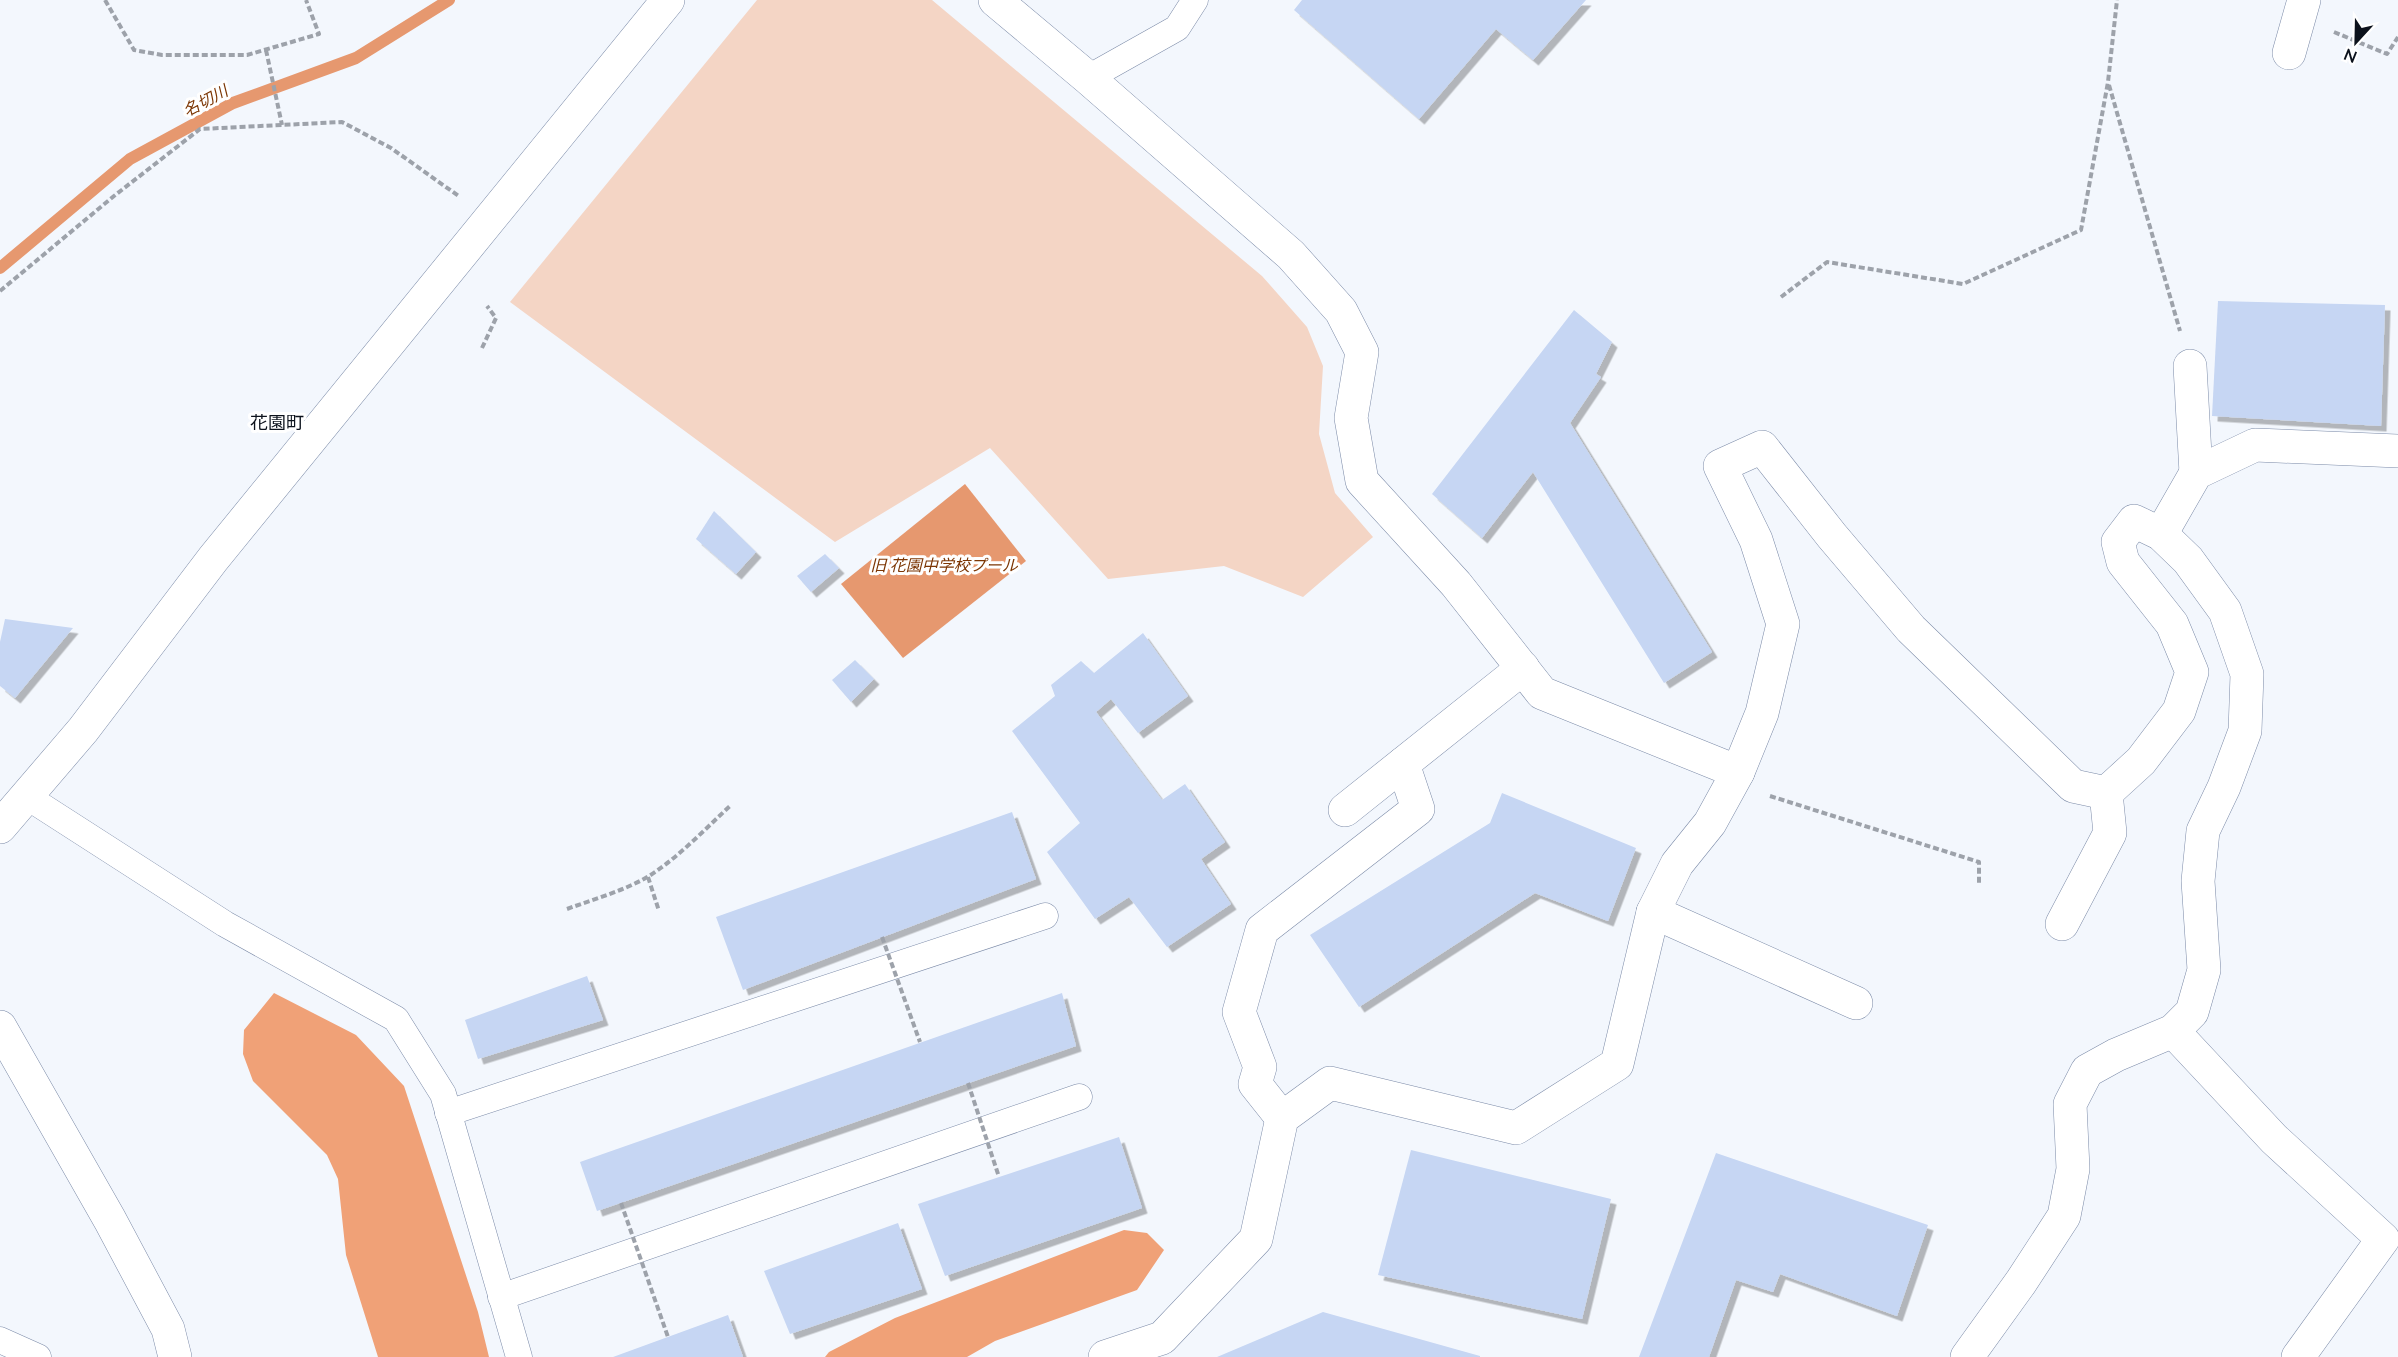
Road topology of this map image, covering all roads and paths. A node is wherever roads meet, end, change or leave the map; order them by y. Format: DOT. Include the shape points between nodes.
graph roads {
  1 [pos="105,0"];
  2 [pos="306,0"];
  3 [pos="668,0"];
  4 [pos="995,0"];
  5 [pos="1195,0"];
  6 [pos="2117,0"];
  7 [pos="2304,0"];
  8 [pos="2398,37"];
  9 [pos="267,50"];
  10 [pos="2289,53"];
  11 [pos="1088,78"];
  12 [pos="2108,82"];
  13 [pos="282,125"];
  14 [pos="490,219"];
  15 [pos="0,291"];
  16 [pos="1781,297"];
  17 [pos="487,306"];
  18 [pos="482,348"];
  19 [pos="2190,366"];
  20 [pos="2398,451"];
  21 [pos="2196,473"];
  22 [pos="2161,534"];
  23 [pos="1523,668"];
  24 [pos="1403,764"];
  25 [pos="1738,772"];
  26 [pos="2106,793"];
  27 [pos="26,796"];
  28 [pos="730,806"];
  29 [pos="1345,810"];
  30 [pos="0,827"];
  31 [pos="648,877"];
  32 [pos="1978,883"];
  33 [pos="567,909"];
  34 [pos="659,911"];
  35 [pos="1653,912"];
  36 [pos="1045,916"];
  37 [pos="2062,924"];
  38 [pos="882,937"];
  39 [pos="1856,1003"];
  40 [pos="0,1027"];
  41 [pos="2173,1031"];
  42 [pos="920,1042"];
  43 [pos="968,1083"];
  44 [pos="1079,1097"];
  45 [pos="448,1113"];
  46 [pos="1282,1118"];
  47 [pos="999,1177"];
  48 [pos="621,1203"];
  49 [pos="501,1297"];
  50 [pos="668,1337"];
  51 [pos="0,1340"];
  52 [pos="38,1357"];
  53 [pos="175,1357"];
  54 [pos="519,1357"];
  55 [pos="1105,1357"];
  56 [pos="1967,1357"];
  57 [pos="2298,1357"];
  1 -- 9 [label="path" via="134,50 162,55 247,56"];
  2 -- 9 [label="path" via="319,34"];
  3 -- 14 [label="street"];
  4 -- 11 [label="street"];
  5 -- 11 [label="lane" via="1177,28"];
  6 -- 12 [label="path"];
  7 -- 10 [label="street"];
  8 -- 10 [label="path" via="2387,54 2329,30"];
  9 -- 13 [label="path"];
  11 -- 23 [label="street" via="1291,255 1341,311 1362,352 1351,418 1362,481 1456,584"];
  12 -- 16 [label="path" via="2081,230 1963,284 1827,262"];
  12 -- 19 [label="path"];
  13 -- 14 [label="path" via="342,122 391,148"];
  13 -- 15 [label="path" via="200,129"];
  14 -- 27 [label="street" via="213,559 83,730"];
  17 -- 18 [label="path" via="496,318"];
  19 -- 21 [label="street"];
  20 -- 21 [label="street" via="2255,445"];
  21 -- 22 [label="street"];
  22 -- 26 [label="street" via="2134,521 2118,542 2123,562 2172,624 2192,672 2179,711 2141,762"];
  22 -- 41 [label="street" via="2188,560 2225,611 2247,674 2245,731 2203,831 2198,881 2204,970 2192,1012"];
  23 -- 24 [label="street"];
  23 -- 25 [label="street" via="1542,693"];
  24 -- 29 [label="street"];
  24 -- 46 [label="street" via="1418,809 1262,930 1239,1012 1260,1067 1255,1084"];
  25 -- 26 [label="street" via="1762,712 1783,624 1756,540 1720,466 1762,447 1911,629 2073,786"];
  25 -- 32 [label="path" via="1764,794 1979,862"];
  25 -- 35 [label="street" via="1710,823 1677,864"];
  26 -- 37 [label="street" via="2110,833"];
  27 -- 30 [label="street"];
  27 -- 45 [label="lane" via="225,924 396,1019 443,1094"];
  28 -- 31 [label="path"];
  31 -- 33 [label="path"];
  31 -- 34 [label="path"];
  35 -- 39 [label="street"];
  35 -- 46 [label="street" via="1617,1064 1516,1128 1330,1083"];
  36 -- 45 [label="lane"];
  38 -- 42 [label="path, bridge"];
  40 -- 53 [label="street" via="168,1329"];
  41 -- 56 [label="street" via="2087,1071 2070,1104 2073,1169 2064,1216"];
  41 -- 57 [label="street" via="2274,1139 2383,1239"];
  43 -- 47 [label="path, bridge"];
  44 -- 49 [label="lane"];
  45 -- 49 [label="lane"];
  46 -- 55 [label="street" via="1256,1239 1162,1338"];
  48 -- 50 [label="path, bridge"];
  49 -- 54 [label="lane"];
  51 -- 52 [label="lane"];
}
